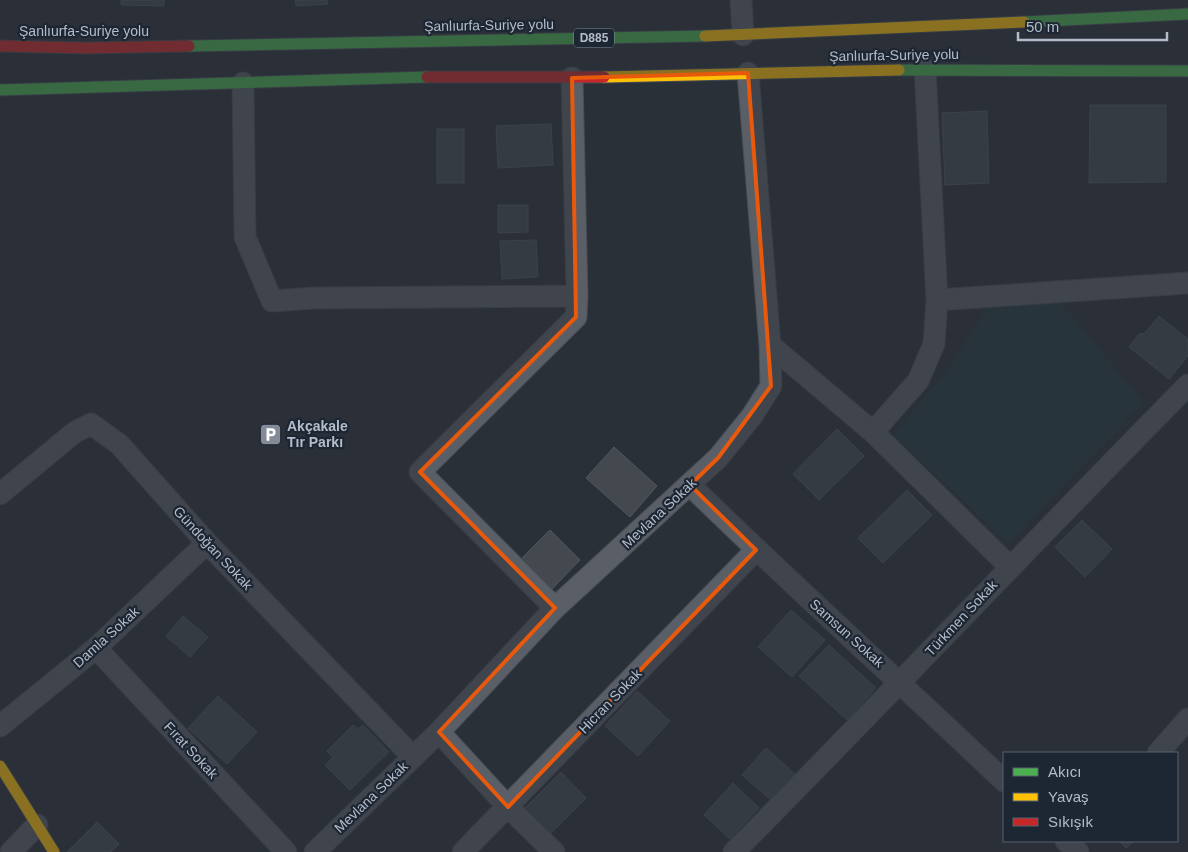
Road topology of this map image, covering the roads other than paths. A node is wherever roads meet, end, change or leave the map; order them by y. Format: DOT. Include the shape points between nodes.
graph roads {
  1 [pos="741,0"];
  2 [pos="1188,14"];
  3 [pos="743,35"];
  4 [pos="0,46"];
  5 [pos="925,68"];
  6 [pos="1188,71"];
  7 [pos="748,73"];
  8 [pos="572,78"];
  9 [pos="243,83"];
  10 [pos="0,90"];
  11 [pos="1188,283"];
  12 [pos="577,296"];
  13 [pos="938,300"];
  14 [pos="770,345"];
  15 [pos="1188,385"];
  16 [pos="873,432"];
  17 [pos="690,485"];
  18 [pos="0,494"];
  19 [pos="207,543"];
  20 [pos="756,550"];
  21 [pos="1009,566"];
  22 [pos="555,608"];
  23 [pos="96,648"];
  24 [pos="902,683"];
  25 [pos="1186,725"];
  26 [pos="0,726"];
  27 [pos="439,732"];
  28 [pos="1159,752"];
  29 [pos="413,757"];
  30 [pos="0,766"];
  31 [pos="1003,781"];
  32 [pos="508,807"];
  33 [pos="37,825"];
  34 [pos="11,852"];
  35 [pos="54,852"];
  36 [pos="286,852"];
  37 [pos="315,852"];
  38 [pos="462,852"];
  39 [pos="554,852"];
  40 [pos="734,852"];
  1 -- 3 [label="street"];
  2 -- 3 [label="main road, Şanlıurfa-Suriye yolu / D885"];
  3 -- 4 [label="main road, Şanlıurfa-Suriye yolu / D885" via="86,48"];
  5 -- 6 [label="main road, Şanlıurfa-Suriye yolu"];
  5 -- 7 [label="main road, Şanlıurfa-Suriye yolu"];
  5 -- 13 [label="street"];
  7 -- 8 [label="main road, Şanlıurfa-Suriye yolu"];
  7 -- 14 [label="street, Mevlana Sokak"];
  8 -- 9 [label="main road, Şanlıurfa-Suriye yolu"];
  8 -- 12 [label="street"];
  9 -- 10 [label="main road, Şanlıurfa-Suriye yolu"];
  9 -- 12 [label="street" via="245,237 272,301"];
  11 -- 13 [label="street"];
  12 -- 22 [label="street" via="576,317 420,472"];
  13 -- 16 [label="street" via="934,344 918,381"];
  14 -- 16 [label="street"];
  14 -- 17 [label="street, Mevlana Sokak" via="771,386 718,458"];
  15 -- 21 [label="street, Türkmen Sokak"];
  16 -- 21 [label="street"];
  17 -- 20 [label="street, Samsun Sokak"];
  17 -- 22 [label="street, Mevlana Sokak"];
  18 -- 19 [label="street, Gündoğan Sokak" via="75,432 91,424 119,444"];
  19 -- 23 [label="street, Damla Sokak"];
  19 -- 29 [label="street, Gündoğan Sokak"];
  20 -- 24 [label="street, Samsun Sokak"];
  20 -- 32 [label="street, Hicran Sokak"];
  21 -- 24 [label="street, Türkmen Sokak"];
  22 -- 27 [label="street, Mevlana Sokak"];
  23 -- 26 [label="street, Damla Sokak"];
  23 -- 36 [label="street, Fırat Sokak"];
  24 -- 31 [label="street, Samsun Sokak"];
  24 -- 40 [label="street, Türkmen Sokak"];
  25 -- 28 [label="street"];
  27 -- 29 [label="street, Mevlana Sokak"];
  27 -- 32 [label="street"];
  29 -- 37 [label="street, Mevlana Sokak"];
  30 -- 33 [label="main road"];
  32 -- 38 [label="street, Hicran Sokak"];
  32 -- 39 [label="street"];
  33 -- 34 [label="street"];
  33 -- 35 [label="main road"];
}
